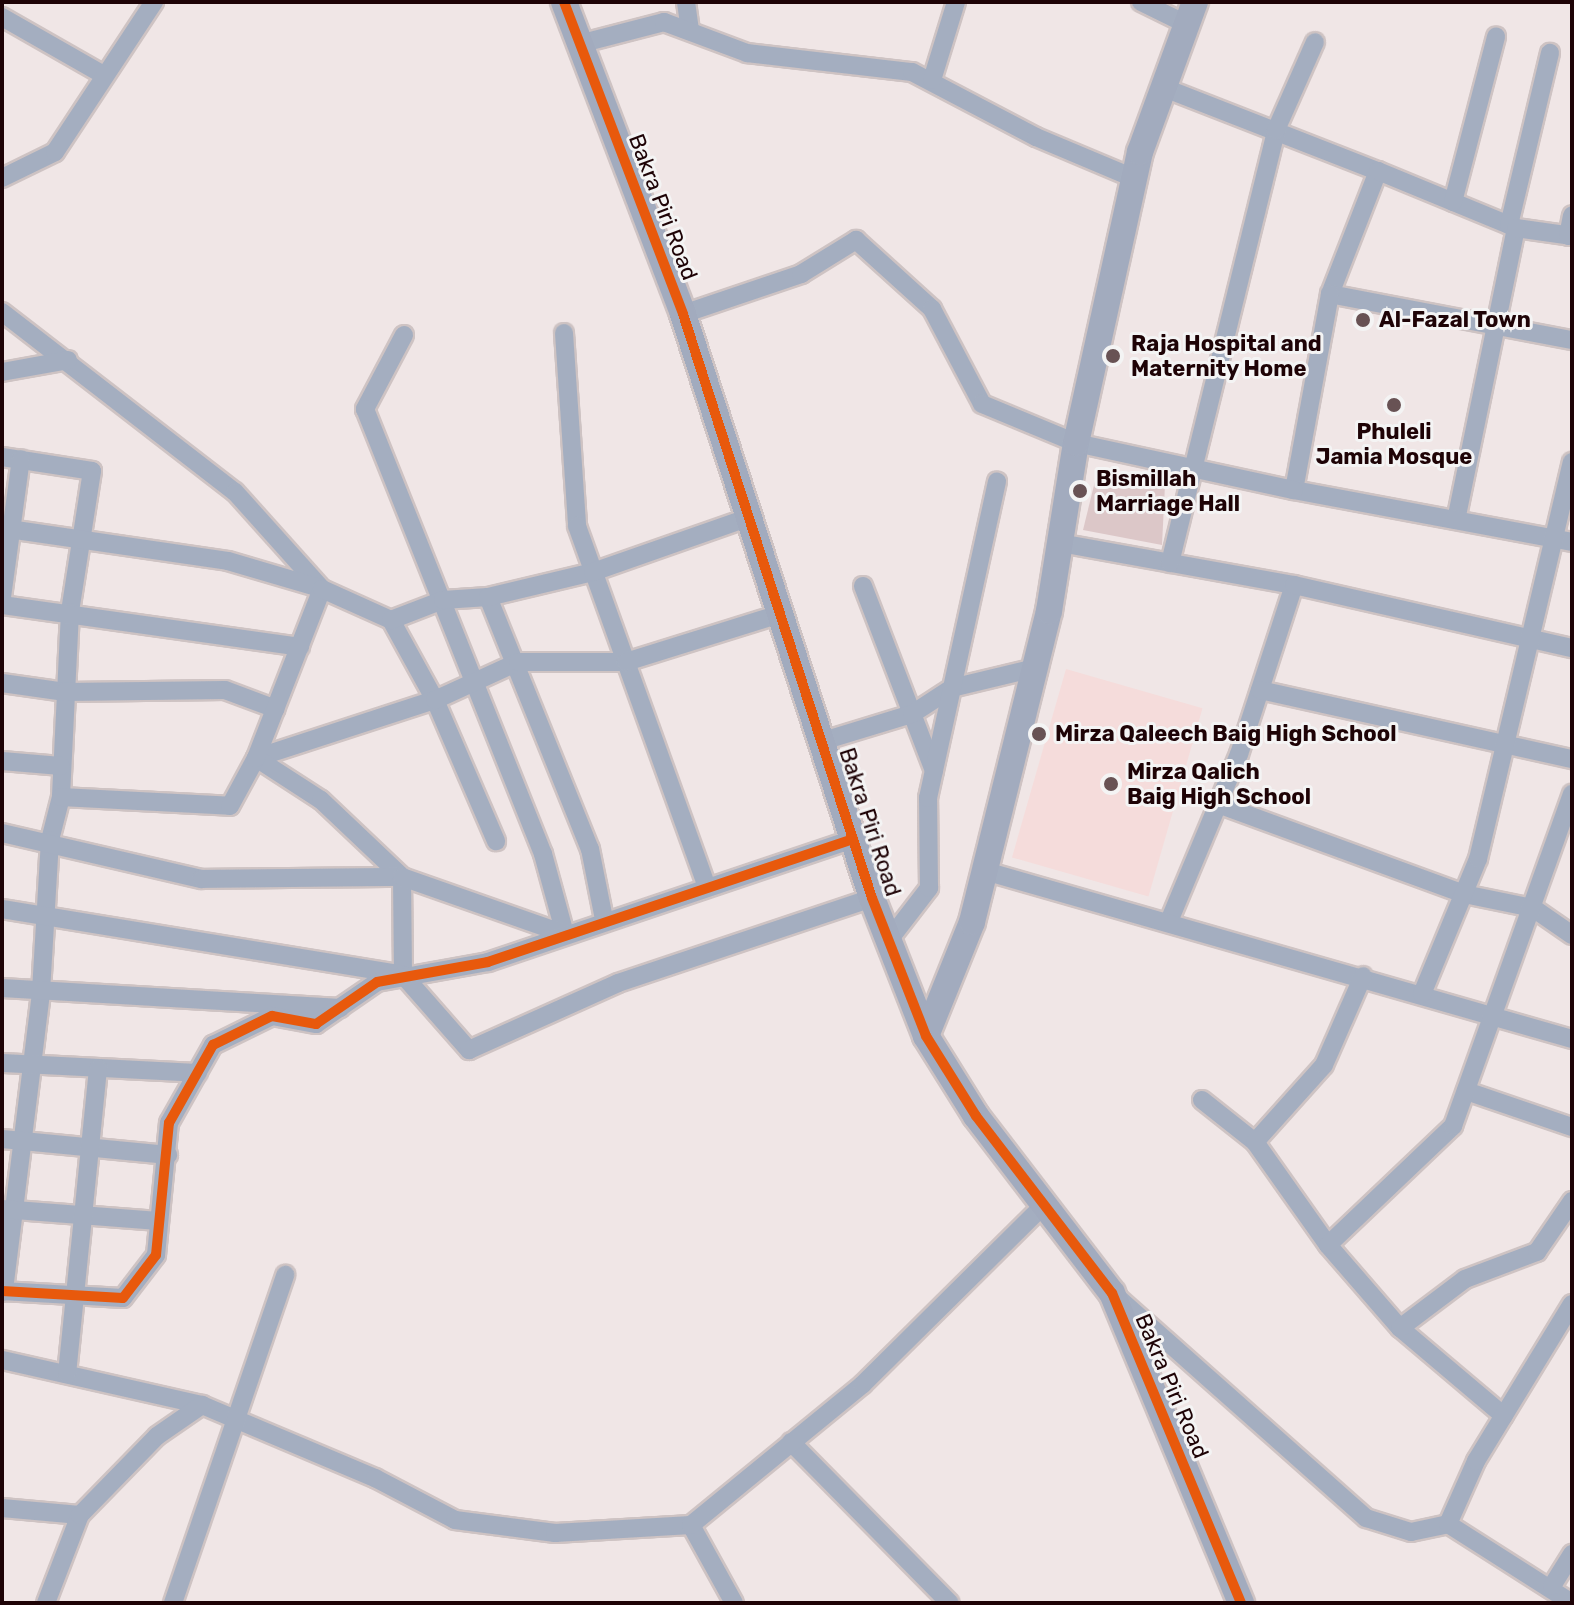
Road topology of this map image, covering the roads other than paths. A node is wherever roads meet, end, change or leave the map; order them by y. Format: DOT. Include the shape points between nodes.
graph roads {
  1 [pos="154,2"];
  2 [pos="564,2"];
  3 [pos="686,2"];
  4 [pos="956,2"];
  5 [pos="1141,2"];
  6 [pos="1190,13"];
  7 [pos="2,17"];
  8 [pos="690,29"];
  9 [pos="1496,37"];
  10 [pos="1315,42"];
  11 [pos="579,44"];
  12 [pos="1550,53"];
  13 [pos="102,74"];
  14 [pos="932,80"];
  15 [pos="1162,87"];
  16 [pos="1276,130"];
  17 [pos="1378,171"];
  18 [pos="2,178"];
  19 [pos="1136,179"];
  20 [pos="1453,202"];
  21 [pos="1572,215"];
  22 [pos="1512,227"];
  23 [pos="1570,236"];
  24 [pos="1330,294"];
  25 [pos="2,312"];
  26 [pos="683,314"];
  27 [pos="1492,323"];
  28 [pos="564,333"];
  29 [pos="404,335"];
  30 [pos="1572,340"];
  31 [pos="68,360"];
  32 [pos="2,372"];
  33 [pos="1076,443"];
  34 [pos="11,458"];
  35 [pos="1572,462"];
  36 [pos="1196,465"];
  37 [pos="997,481"];
  38 [pos="1294,490"];
  39 [pos="747,518"];
  40 [pos="1456,520"];
  41 [pos="6,529"];
  42 [pos="84,539"];
  43 [pos="1563,540"];
  44 [pos="1060,543"];
  45 [pos="1170,563"];
  46 [pos="593,572"];
  47 [pos="1294,585"];
  48 [pos="863,586"];
  49 [pos="322,589"];
  50 [pos="2,597"];
  51 [pos="488,597"];
  52 [pos="443,600"];
  53 [pos="2,605"];
  54 [pos="70,612"];
  55 [pos="780,614"];
  56 [pos="391,620"];
  57 [pos="1531,639"];
  58 [pos="300,647"];
  59 [pos="1572,648"];
  60 [pos="518,662"];
  61 [pos="626,662"];
  62 [pos="1035,668"];
  63 [pos="474,679"];
  64 [pos="2,683"];
  65 [pos="952,688"];
  66 [pos="1260,690"];
  67 [pos="65,692"];
  68 [pos="435,700"];
  69 [pos="276,709"];
  70 [pos="912,714"];
  71 [pos="823,741"];
  72 [pos="1506,742"];
  73 [pos="256,758"];
  74 [pos="1572,759"];
  75 [pos="2,761"];
  76 [pos="61,766"];
  77 [pos="934,771"];
  78 [pos="1572,794"];
  79 [pos="61,797"];
  80 [pos="1218,804"];
  81 [pos="2,833"];
  82 [pos="853,839"];
  83 [pos="50,840"];
  84 [pos="496,841"];
  85 [pos="985,871"];
  86 [pos="402,877"];
  87 [pos="706,884"];
  88 [pos="1464,894"];
  89 [pos="872,898"];
  90 [pos="1533,908"];
  91 [pos="2,909"];
  92 [pos="41,913"];
  93 [pos="604,919"];
  94 [pos="1169,921"];
  95 [pos="565,934"];
  96 [pos="1572,935"];
  97 [pos="889,940"];
  98 [pos="403,975"];
  99 [pos="1363,976"];
  100 [pos="2,988"];
  101 [pos="41,993"];
  102 [pos="1422,994"];
  103 [pos="340,1008"];
  104 [pos="1495,1016"];
  105 [pos="926,1036"];
  106 [pos="1572,1039"];
  107 [pos="2,1063"];
  108 [pos="32,1065"];
  109 [pos="98,1069"];
  110 [pos="198,1073"];
  111 [pos="1466,1091"];
  112 [pos="1202,1100"];
  113 [pos="1572,1127"];
  114 [pos="11,1140"];
  115 [pos="1255,1142"];
  116 [pos="91,1146"];
  117 [pos="168,1155"];
  118 [pos="1572,1201"];
  119 [pos="1042,1207"];
  120 [pos="7,1209"];
  121 [pos="85,1212"];
  122 [pos="159,1221"];
  123 [pos="1328,1245"];
  124 [pos="285,1275"];
  125 [pos="3,1292"];
  126 [pos="1112,1293"];
  127 [pos="76,1298"];
  128 [pos="1572,1304"];
  129 [pos="1400,1328"];
  130 [pos="2,1360"];
  131 [pos="67,1374"];
  132 [pos="202,1405"];
  133 [pos="1504,1416"];
  134 [pos="236,1419"];
  135 [pos="791,1442"];
  136 [pos="2,1508"];
  137 [pos="80,1515"];
  138 [pos="1448,1524"];
  139 [pos="691,1525"];
  140 [pos="1572,1554"];
  141 [pos="1552,1586"];
  142 [pos="46,1603"];
  143 [pos="173,1603"];
  144 [pos="734,1603"];
  145 [pos="950,1603"];
  146 [pos="1241,1603"];
  147 [pos="1572,1603"];
  1 -- 13 [label="street"];
  2 -- 11 [label="street, Bakra Piri Road"];
  3 -- 8 [label="street"];
  4 -- 14 [label="street"];
  5 -- 6 [label="street"];
  6 -- 15 [label="street"];
  7 -- 13 [label="street"];
  8 -- 11 [label="street" via="664,22"];
  8 -- 14 [label="street" via="747,53 912,72"];
  9 -- 20 [label="street"];
  10 -- 16 [label="street"];
  11 -- 26 [label="street, Bakra Piri Road"];
  12 -- 22 [label="street"];
  13 -- 18 [label="street" via="55,152"];
  14 -- 19 [label="street" via="1036,137"];
  15 -- 16 [label="street"];
  15 -- 19 [label="street"];
  16 -- 17 [label="street"];
  16 -- 36 [label="street"];
  17 -- 20 [label="street"];
  17 -- 24 [label="street"];
  19 -- 33 [label="street"];
  20 -- 22 [label="street"];
  21 -- 23 [label="street"];
  22 -- 23 [label="street"];
  22 -- 27 [label="street"];
  24 -- 27 [label="street"];
  24 -- 38 [label="street"];
  25 -- 31 [label="street"];
  26 -- 33 [label="street" via="801,274 856,240 932,309 982,404"];
  26 -- 39 [label="street, Bakra Piri Road"];
  27 -- 30 [label="street"];
  27 -- 40 [label="street"];
  28 -- 46 [label="street" via="577,526"];
  29 -- 52 [label="street" via="365,409"];
  31 -- 32 [label="street"];
  31 -- 49 [label="street" via="235,492"];
  33 -- 36 [label="street"];
  33 -- 44 [label="street"];
  34 -- 41 [label="street"];
  34 -- 42 [label="street" via="92,471"];
  35 -- 43 [label="street"];
  36 -- 38 [label="street"];
  36 -- 45 [label="street"];
  37 -- 65 [label="street"];
  38 -- 40 [label="street"];
  39 -- 46 [label="street"];
  39 -- 55 [label="street, Bakra Piri Road"];
  40 -- 43 [label="street"];
  41 -- 42 [label="street"];
  41 -- 50 [label="street"];
  42 -- 49 [label="street" via="228,561"];
  42 -- 54 [label="street"];
  43 -- 57 [label="street"];
  44 -- 45 [label="street"];
  44 -- 62 [label="street"];
  45 -- 47 [label="street"];
  46 -- 51 [label="street"];
  46 -- 61 [label="street"];
  47 -- 57 [label="street"];
  47 -- 66 [label="street"];
  48 -- 70 [label="street"];
  49 -- 56 [label="street"];
  49 -- 58 [label="street"];
  51 -- 52 [label="street"];
  51 -- 60 [label="street"];
  52 -- 56 [label="street"];
  52 -- 63 [label="street"];
  53 -- 54 [label="street"];
  54 -- 58 [label="street"];
  54 -- 67 [label="street"];
  55 -- 61 [label="street"];
  55 -- 71 [label="street, Bakra Piri Road"];
  56 -- 68 [label="street"];
  57 -- 59 [label="street"];
  57 -- 72 [label="street"];
  58 -- 69 [label="street"];
  60 -- 61 [label="street"];
  60 -- 63 [label="street"];
  60 -- 93 [label="street" via="590,849"];
  61 -- 87 [label="street"];
  62 -- 65 [label="street"];
  62 -- 85 [label="street"];
  63 -- 68 [label="street"];
  63 -- 95 [label="street" via="543,854"];
  64 -- 67 [label="street"];
  65 -- 70 [label="street"];
  65 -- 77 [label="street"];
  66 -- 72 [label="street"];
  66 -- 80 [label="street"];
  67 -- 69 [label="street" via="225,690"];
  67 -- 76 [label="street"];
  68 -- 73 [label="street"];
  68 -- 84 [label="street"];
  69 -- 73 [label="street"];
  70 -- 71 [label="street"];
  70 -- 77 [label="street"];
  71 -- 82 [label="street, Bakra Piri Road"];
  72 -- 74 [label="street"];
  72 -- 88 [label="street"];
  73 -- 79 [label="street" via="230,806"];
  73 -- 86 [label="street" via="321,800"];
  75 -- 76 [label="street"];
  76 -- 79 [label="street"];
  77 -- 97 [label="street" via="929,888"];
  78 -- 90 [label="street"];
  79 -- 83 [label="street"];
  80 -- 88 [label="street"];
  80 -- 94 [label="street"];
  81 -- 83 [label="street"];
  82 -- 87 [label="street"];
  82 -- 89 [label="street, Bakra Piri Road"];
  83 -- 86 [label="street" via="202,879"];
  83 -- 92 [label="street"];
  85 -- 94 [label="street"];
  85 -- 105 [label="street" via="972,922"];
  86 -- 95 [label="street"];
  86 -- 98 [label="street"];
  87 -- 93 [label="street"];
  88 -- 90 [label="street"];
  88 -- 102 [label="street"];
  89 -- 97 [label="street, Bakra Piri Road"];
  89 -- 98 [label="street" via="618,983 469,1050"];
  90 -- 96 [label="street"];
  90 -- 104 [label="street"];
  91 -- 92 [label="street"];
  92 -- 98 [label="street"];
  92 -- 101 [label="street"];
  93 -- 95 [label="street"];
  94 -- 99 [label="street"];
  95 -- 98 [label="street" via="488,962"];
  97 -- 105 [label="street, Bakra Piri Road"];
  98 -- 103 [label="street" via="377,982"];
  99 -- 102 [label="street"];
  99 -- 115 [label="street" via="1324,1065"];
  100 -- 101 [label="street"];
  101 -- 103 [label="street"];
  101 -- 108 [label="street"];
  102 -- 104 [label="street"];
  103 -- 110 [label="street" via="316,1024 272,1016 213,1045"];
  104 -- 106 [label="street"];
  104 -- 111 [label="street"];
  105 -- 119 [label="street, Bakra Piri Road"];
  107 -- 108 [label="street"];
  108 -- 109 [label="street"];
  108 -- 114 [label="street"];
  109 -- 110 [label="street"];
  109 -- 116 [label="street"];
  110 -- 117 [label="street" via="169,1123"];
  111 -- 113 [label="street"];
  111 -- 123 [label="street" via="1453,1126"];
  112 -- 115 [label="street"];
  114 -- 116 [label="street"];
  114 -- 120 [label="street"];
  115 -- 123 [label="street"];
  116 -- 117 [label="street"];
  116 -- 121 [label="street"];
  117 -- 122 [label="street"];
  118 -- 129 [label="street" via="1537,1252 1465,1279"];
  119 -- 126 [label="street, Bakra Piri Road"];
  119 -- 135 [label="street" via="863,1384"];
  120 -- 121 [label="street"];
  120 -- 125 [label="street"];
  121 -- 122 [label="street"];
  121 -- 127 [label="street"];
  122 -- 127 [label="street" via="156,1255 123,1298"];
  123 -- 129 [label="street"];
  124 -- 134 [label="street"];
  125 -- 127 [label="street"];
  126 -- 138 [label="street" via="1366,1518 1411,1532"];
  126 -- 146 [label="street, Bakra Piri Road"];
  127 -- 131 [label="street"];
  128 -- 133 [label="street"];
  129 -- 133 [label="street"];
  130 -- 131 [label="street"];
  131 -- 132 [label="street"];
  132 -- 134 [label="street"];
  132 -- 137 [label="street" via="157,1436"];
  133 -- 138 [label="street"];
  134 -- 139 [label="street" via="455,1520 555,1533"];
  134 -- 143 [label="street"];
  135 -- 139 [label="street"];
  135 -- 145 [label="street"];
  136 -- 137 [label="street"];
  137 -- 142 [label="street"];
  138 -- 141 [label="street"];
  139 -- 144 [label="street"];
  140 -- 141 [label="street"];
  141 -- 147 [label="street"];
}
